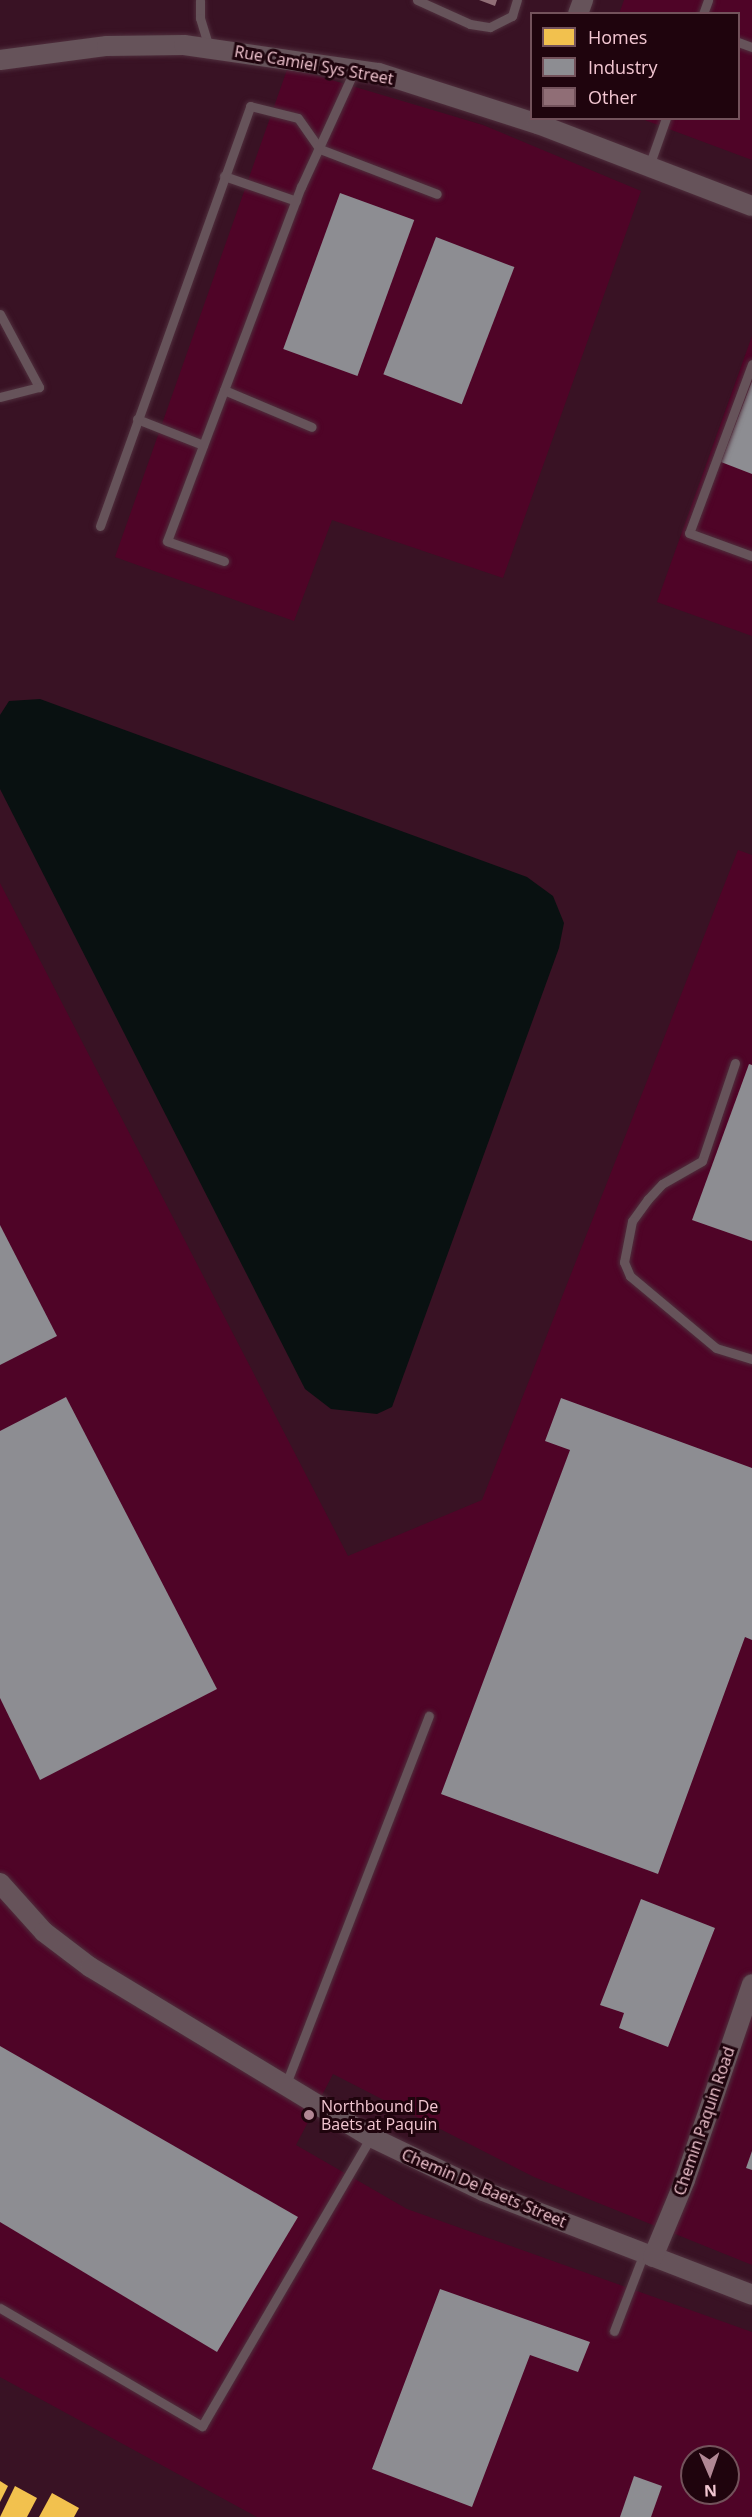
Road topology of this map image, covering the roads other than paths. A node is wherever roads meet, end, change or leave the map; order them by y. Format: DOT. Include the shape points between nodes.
graph roads {
  1 [pos="200,0"];
  2 [pos="417,0"];
  3 [pos="518,0"];
  4 [pos="209,48"];
  5 [pos="0,60"];
  6 [pos="355,69"];
  7 [pos="530,119"];
  8 [pos="665,120"];
  9 [pos="538,121"];
  10 [pos="320,149"];
  11 [pos="649,166"];
  12 [pos="224,176"];
  13 [pos="437,194"];
  14 [pos="296,201"];
  15 [pos="752,206"];
  16 [pos="0,314"];
  17 [pos="752,364"];
  18 [pos="224,390"];
  19 [pos="0,397"];
  20 [pos="137,419"];
  21 [pos="312,427"];
  22 [pos="203,446"];
  23 [pos="100,526"];
  24 [pos="752,556"];
  25 [pos="224,561"];
  26 [pos="735,1063"];
  27 [pos="752,1359"];
  28 [pos="429,1716"];
  29 [pos="0,1883"];
  30 [pos="752,1984"];
  31 [pos="286,2084"];
  32 [pos="370,2138"];
  33 [pos="649,2255"];
  34 [pos="752,2295"];
  35 [pos="0,2308"];
  36 [pos="614,2331"];
  1 -- 4 [label="lane" via="200,18"];
  2 -- 3 [label="lane" via="470,24 490,27 512,16"];
  4 -- 5 [label="street, Rue Camiel Sys Street" via="107,46"];
  4 -- 6 [label="street, Rue Camiel Sys Street"];
  6 -- 7 [label="street, Rue Camiel Sys Street"];
  6 -- 10 [label="lane"];
  8 -- 11 [label="lane"];
  9 -- 11 [label="street, Rue Camiel Sys Street"];
  10 -- 12 [label="lane" via="298,118 250,106"];
  10 -- 13 [label="lane"];
  10 -- 14 [label="lane"];
  11 -- 15 [label="street, Rue Camiel Sys Street"];
  12 -- 14 [label="lane"];
  12 -- 20 [label="lane"];
  14 -- 18 [label="lane"];
  16 -- 19 [label="lane" via="39,387"];
  17 -- 24 [label="lane" via="689,533"];
  18 -- 21 [label="lane"];
  18 -- 22 [label="lane"];
  20 -- 22 [label="lane"];
  20 -- 23 [label="lane"];
  22 -- 25 [label="lane" via="167,541"];
  26 -- 27 [label="lane" via="702,1161 662,1184 648,1199 632,1221 624,1262 630,1276 716,1348"];
  28 -- 31 [label="lane"];
  29 -- 31 [label="street, Chemin De Baets Street" via="44,1932 90,1967"];
  30 -- 33 [label="street, Chemin Paquin Road" via="685,2180"];
  31 -- 32 [label="street, Chemin De Baets Street"];
  32 -- 33 [label="street, Chemin De Baets Street" via="483,2191"];
  32 -- 35 [label="lane" via="202,2426"];
  33 -- 34 [label="street, Chemin De Baets Street"];
  33 -- 36 [label="lane"];
}
